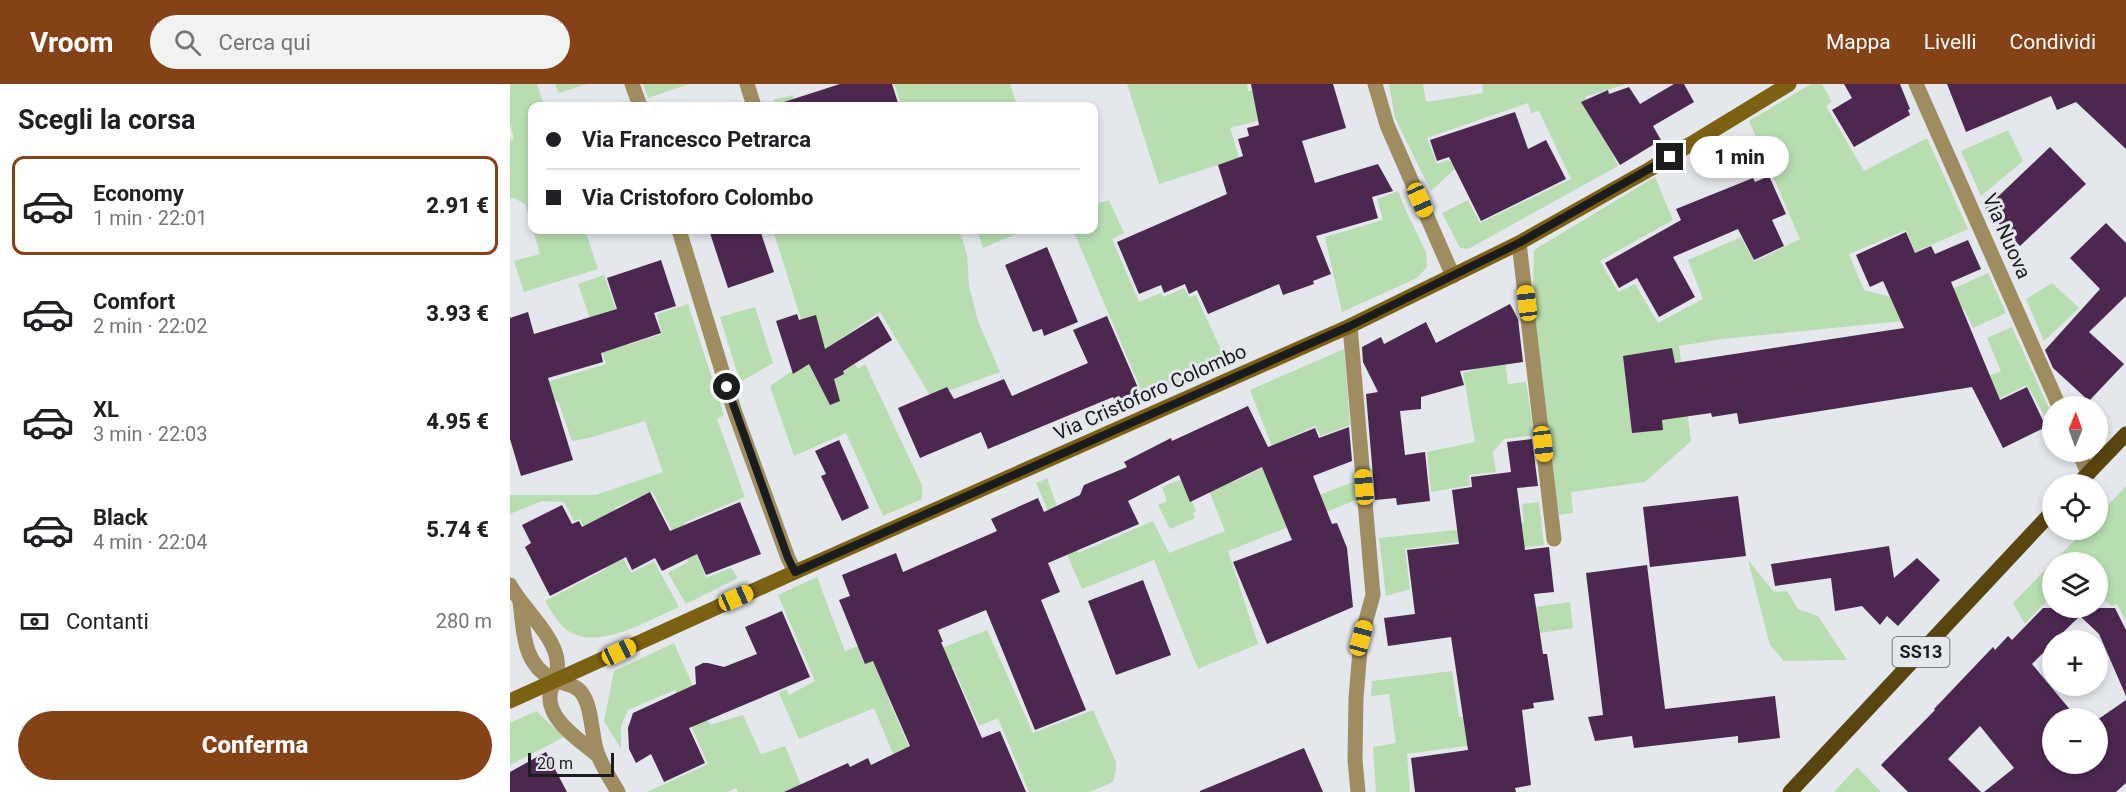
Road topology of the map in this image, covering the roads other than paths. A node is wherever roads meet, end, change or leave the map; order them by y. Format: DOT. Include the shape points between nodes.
graph roads {
  1 [pos="632,84"];
  2 [pos="747,84"];
  3 [pos="1375,84"];
  4 [pos="1788,84"];
  5 [pos="1916,84"];
  6 [pos="639,102"];
  7 [pos="753,102"];
  8 [pos="680,234"];
  9 [pos="1519,243"];
  10 [pos="1453,276"];
  11 [pos="1350,326"];
  12 [pos="2055,396"];
  13 [pos="2126,434"];
  14 [pos="2088,474"];
  15 [pos="2042,523"];
  16 [pos="1554,539"];
  17 [pos="795,572"];
  18 [pos="510,585"];
  19 [pos="520,602"];
  20 [pos="556,681"];
  21 [pos="510,701"];
  22 [pos="597,755"];
  23 [pos="618,792"];
  24 [pos="1358,792"];
  25 [pos="1790,792"];
  1 -- 6 [label="street"];
  2 -- 7 [label="street"];
  3 -- 10 [label="street" via="1387,125"];
  4 -- 9 [label="main road, Via Cristoforo Colombo"];
  5 -- 12 [label="street, Via Nuova"];
  8 -- 17 [label="street" via="734,410"];
  9 -- 10 [label="main road, Via Cristoforo Colombo"];
  9 -- 16 [label="street"];
  10 -- 11 [label="main road, Via Cristoforo Colombo"];
  11 -- 17 [label="main road, Via Cristoforo Colombo"];
  11 -- 24 [label="street" via="1373,595 1361,638 1356,698"];
  13 -- 14 [label="main road"];
  15 -- 25 [label="main road, SS13"];
  17 -- 20 [label="main road, Via Cristoforo Colombo"];
  18 -- 19 [label="street"];
  19 -- 20 [label="street" via="553,647 559,667"];
  19 -- 20 [label="street" via="531,661"];
  20 -- 21 [label="main road, Via Cristoforo Colombo"];
  20 -- 22 [label="street" via="570,684 581,693"];
  20 -- 22 [label="street" via="550,692 557,719"];
  22 -- 23 [label="street"];
}
